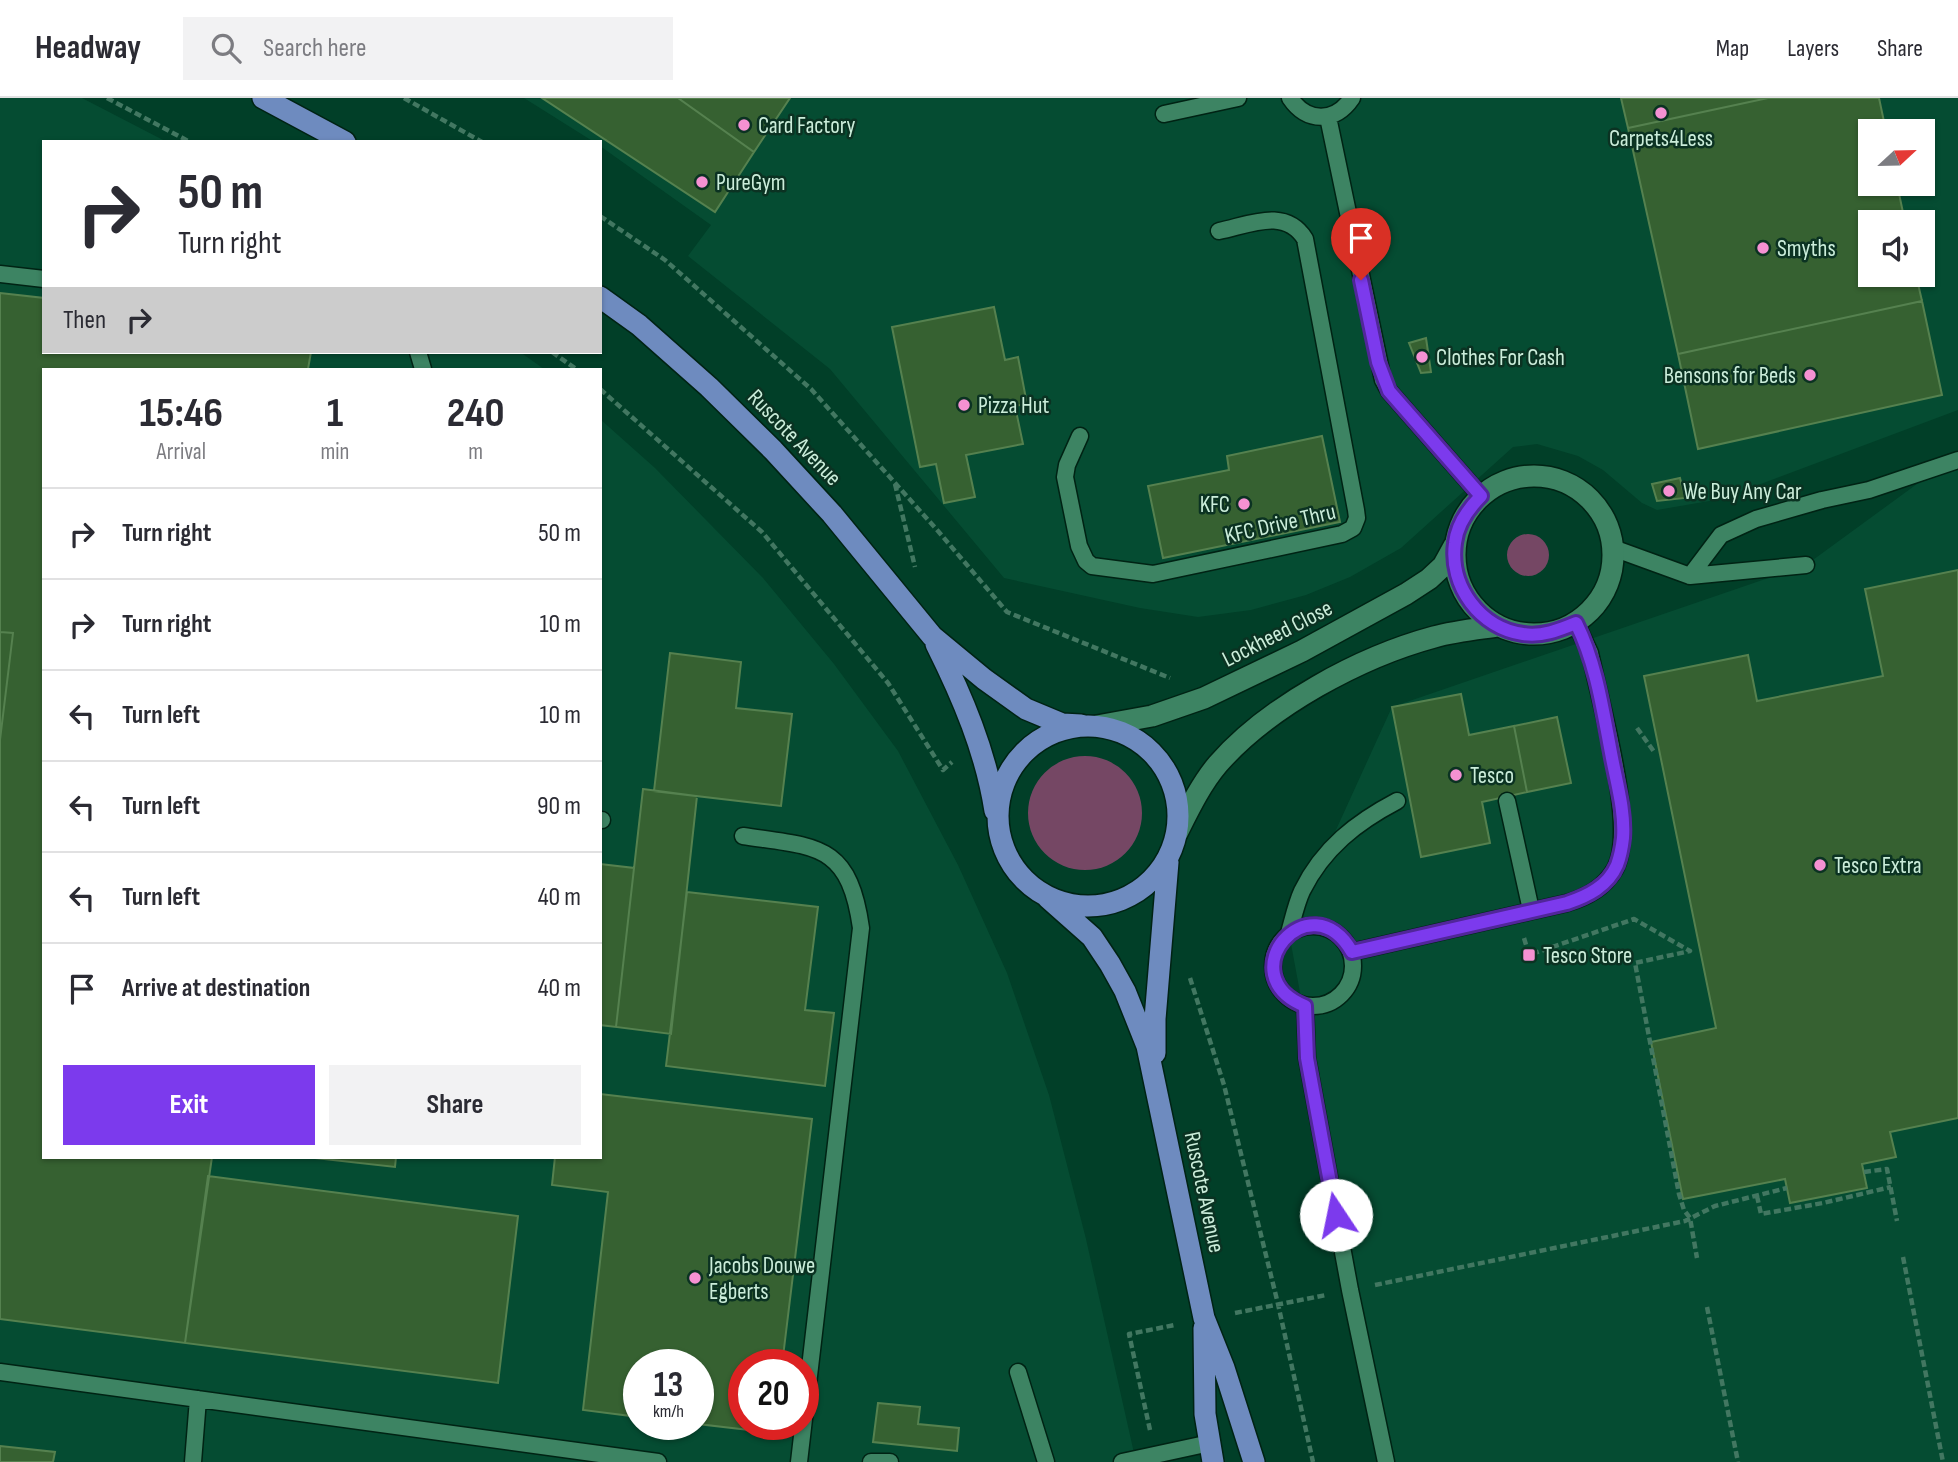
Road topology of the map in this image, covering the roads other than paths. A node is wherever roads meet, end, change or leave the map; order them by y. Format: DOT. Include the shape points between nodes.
graph roads {
  1 [pos="263,98"];
  2 [pos="1238,98"];
  3 [pos="1290,98"];
  4 [pos="1352,98"];
  5 [pos="1164,114"];
  6 [pos="1328,117"];
  7 [pos="341,140"];
  8 [pos="1219,231"];
  9 [pos="0,274"];
  10 [pos="42,279"];
  11 [pos="602,298"];
  12 [pos="1080,436"];
  13 [pos="1958,460"];
  14 [pos="1481,496"];
  15 [pos="1455,543"];
  16 [pos="1613,548"];
  17 [pos="1806,565"];
  18 [pos="1690,576"];
  19 [pos="1576,623"];
  20 [pos="1498,626"];
  21 [pos="932,636"];
  22 [pos="1089,726"];
  23 [pos="1397,801"];
  24 [pos="1507,801"];
  25 [pos="998,830"];
  26 [pos="1177,833"];
  27 [pos="743,836"];
  28 [pos="1169,857"];
  29 [pos="1048,898"];
  30 [pos="1524,912"];
  31 [pos="1289,933"];
  32 [pos="1352,952"];
  33 [pos="1305,1006"];
  34 [pos="1155,1076"];
  35 [pos="1204,1318"];
  36 [pos="0,1372"];
  37 [pos="1018,1373"];
  38 [pos="198,1399"];
  39 [pos="1212,1452"];
  40 [pos="193,1462"];
  41 [pos="658,1462"];
  42 [pos="799,1462"];
  43 [pos="871,1462"];
  44 [pos="890,1462"];
  45 [pos="1046,1462"];
  46 [pos="1122,1462"];
  47 [pos="1254,1462"];
  48 [pos="1386,1462"];
  1 -- 7 [label="main road"];
  2 -- 5 [label="lane"];
  3 -- 6 [label="lane" via="1305,114"];
  4 -- 6 [label="lane"];
  6 -- 14 [label="lane" via="1383,380"];
  8 -- 12 [label="lane, KFC Drive Thru" via="1281,220 1294,226 1304,239 1357,518 1353,528 1153,574 1092,566 1081,554 1065,477"];
  9 -- 10 [label="lane"];
  11 -- 21 [label="main road, Ruscote Avenue" via="689,369 774,450"];
  13 -- 18 [label="lane" via="1879,487 1756,519 1721,535"];
  14 -- 15 [label="street" via="1468,509"];
  14 -- 16 [label="street" via="1502,482 1526,476 1551,478 1574,487 1593,503"];
  15 -- 20 [label="street" via="1455,568 1463,592 1478,612"];
  15 -- 22 [label="street, Lockheed Close" via="1443,566 1406,594 1302,651 1188,704 1152,716"];
  16 -- 18 [label="lane"];
  16 -- 19 [label="street" via="1605,591"];
  17 -- 18 [label="lane"];
  19 -- 20 [label="street" via="1551,633 1524,635"];
  19 -- 30 [label="lane" via="1594,671 1623,838 1616,867 1597,889 1584,897"];
  20 -- 26 [label="street" via="1434,636 1361,665 1293,702 1218,764"];
  21 -- 22 [label="main road, Ruscote Avenue" via="1026,709 1062,724"];
  21 -- 25 [label="main road, Ruscote Avenue" via="977,742"];
  22 -- 25 [label="main road" via="1052,733 1027,749 1008,772 998,801"];
  22 -- 26 [label="main road" via="1121,732 1143,744 1161,762 1178,808"];
  23 -- 31 [label="lane" via="1349,830 1329,850 1302,892"];
  24 -- 30 [label="lane"];
  25 -- 29 [label="main road" via="1007,858 1024,881"];
  26 -- 28 [label="main road"];
  27 -- 42 [label="lane" via="822,851 852,885 861,928"];
  28 -- 29 [label="main road" via="1152,880 1129,897 1103,906 1074,906"];
  28 -- 34 [label="main road, Ruscote Avenue" via="1155,1019"];
  29 -- 34 [label="main road, Ruscote Avenue" via="1092,937 1110,964 1125,990"];
  30 -- 32 [label="lane"];
  31 -- 32 [label="lane" via="1300,927 1325,927 1336,932"];
  31 -- 33 [label="lane" via="1274,955 1273,968 1282,992"];
  32 -- 33 [label="lane" via="1353,976 1348,987 1329,1003"];
  33 -- 48 [label="lane" via="1307,1058"];
  34 -- 35 [label="main road, Ruscote Avenue"];
  35 -- 39 [label="main road, Ruscote Avenue" via="1204,1393"];
  35 -- 47 [label="main road, Ruscote Avenue"];
  36 -- 38 [label="lane"];
  37 -- 45 [label="lane"];
  38 -- 40 [label="lane"];
  38 -- 41 [label="lane"];
  39 -- 46 [label="lane" via="1156,1454"];
  43 -- 44 [label="lane"];
}
